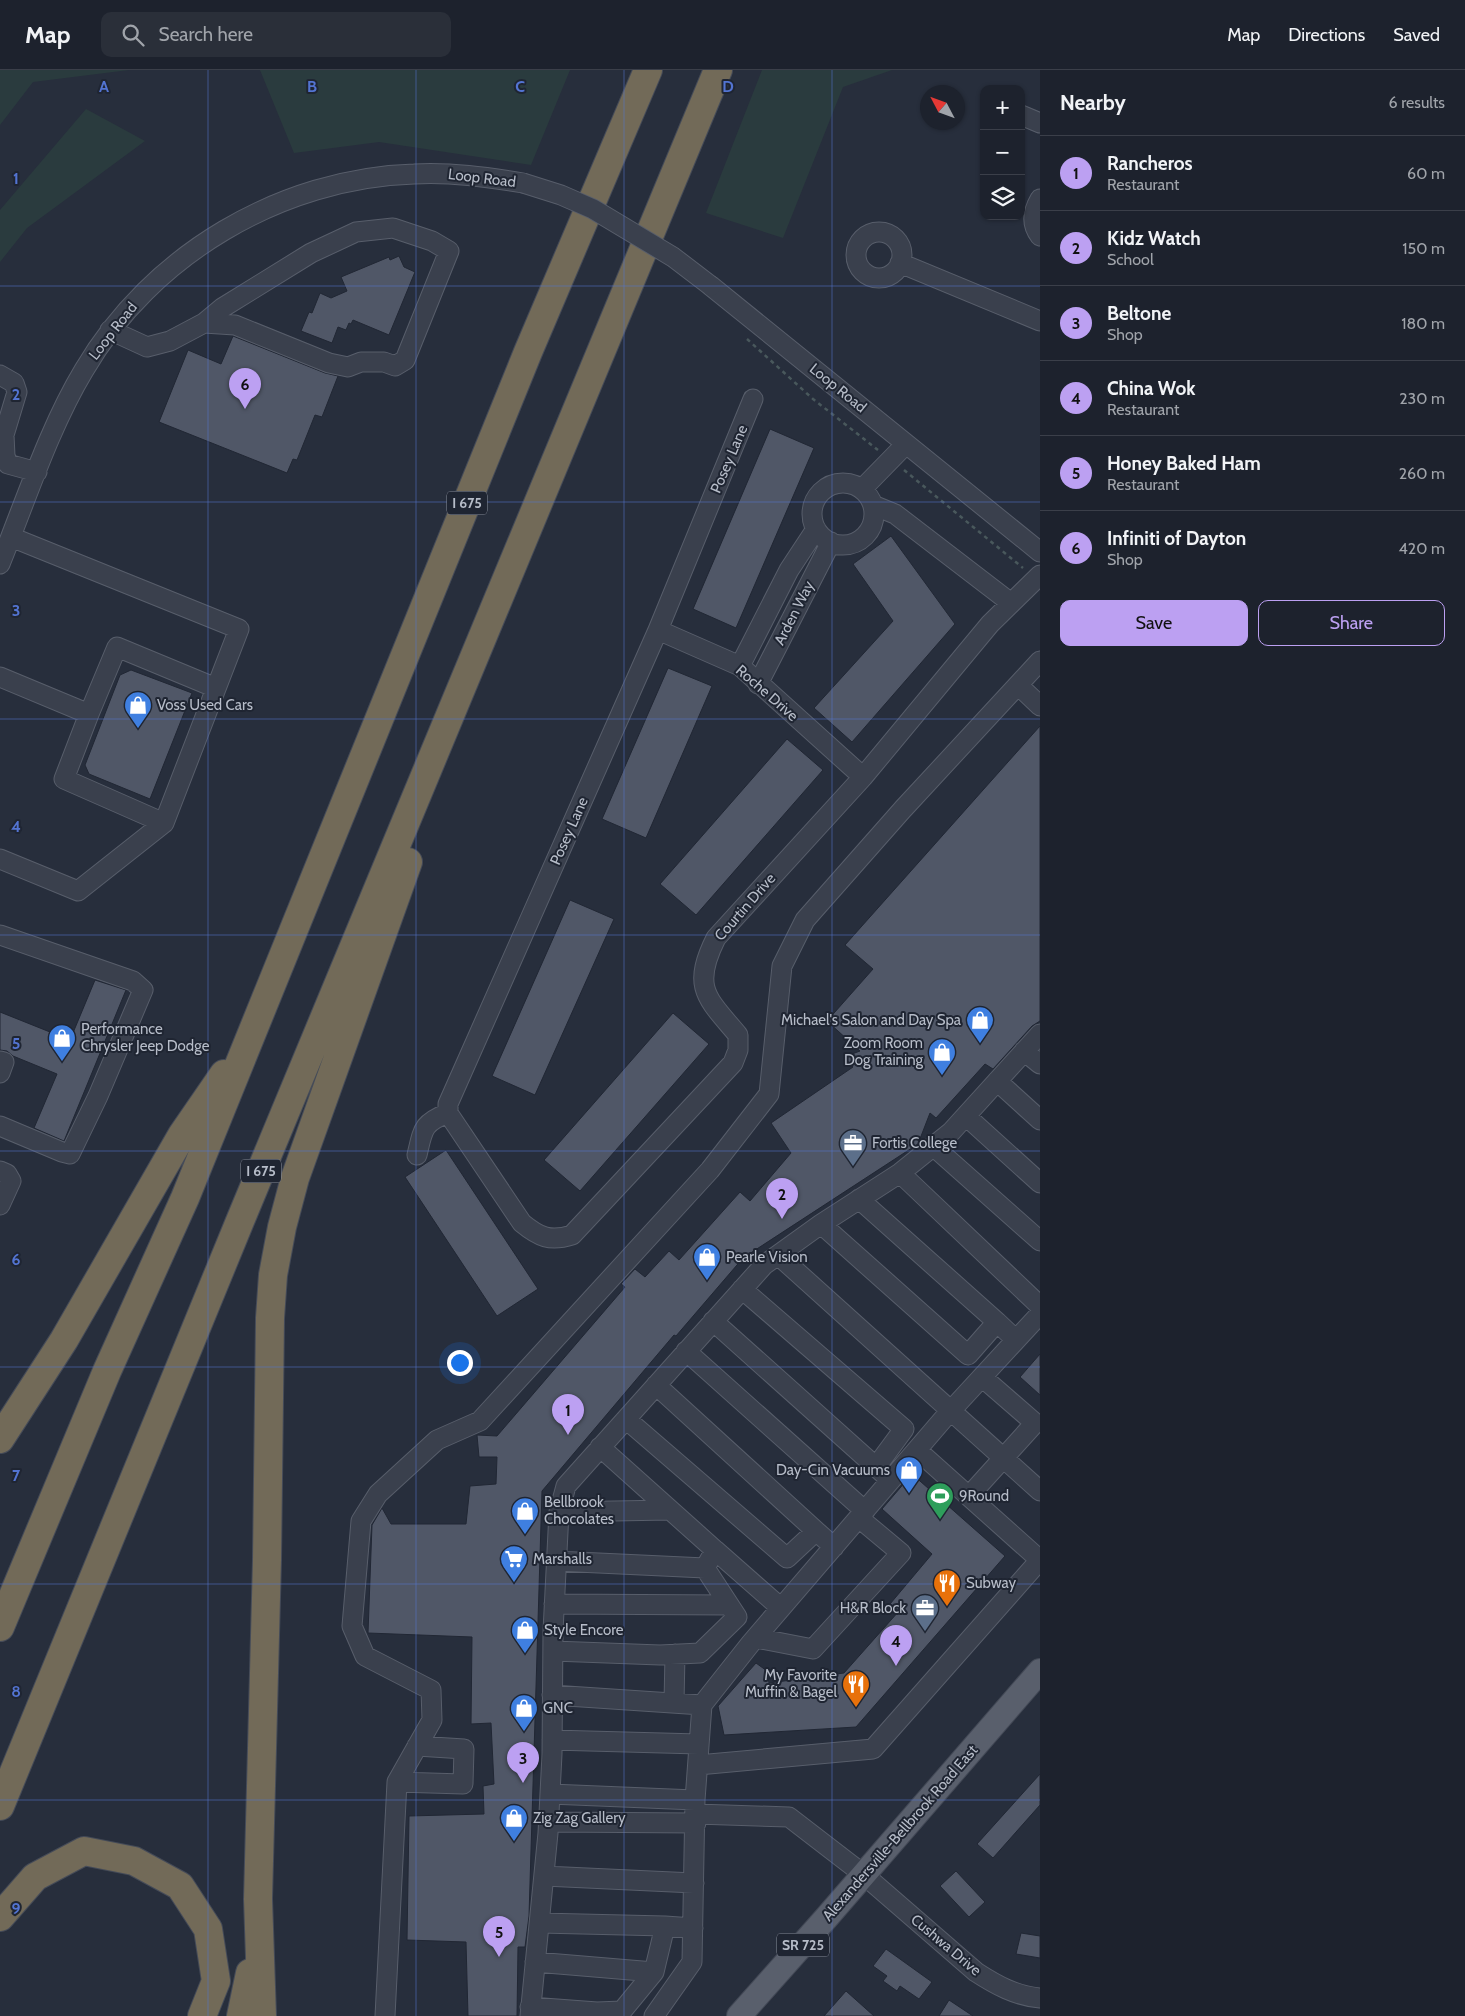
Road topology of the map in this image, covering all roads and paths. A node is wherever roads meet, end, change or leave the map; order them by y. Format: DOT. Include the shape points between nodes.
graph roads {
  1 [pos="648,70"];
  2 [pos="718,70"];
  3 [pos="1025,117"];
  4 [pos="1040,123"];
  5 [pos="1040,199"];
  6 [pos="1040,236"];
  7 [pos="900,263"];
  8 [pos="1040,321"];
  9 [pos="204,323"];
  10 [pos="110,330"];
  11 [pos="746,338"];
  12 [pos="0,375"];
  13 [pos="753,399"];
  14 [pos="5,414"];
  15 [pos="868,442"];
  16 [pos="906,444"];
  17 [pos="37,472"];
  18 [pos="913,478"];
  19 [pos="862,489"];
  20 [pos="873,505"];
  21 [pos="816,529"];
  22 [pos="11,536"];
  23 [pos="524,538"];
  24 [pos="831,542"];
  25 [pos="1040,552"];
  26 [pos="0,564"];
  27 [pos="1022,567"];
  28 [pos="1040,575"];
  29 [pos="1011,603"];
  30 [pos="658,630"];
  31 [pos="1040,661"];
  32 [pos="740,666"];
  33 [pos="0,677"];
  34 [pos="758,684"];
  35 [pos="1018,685"];
  36 [pos="216,688"];
  37 [pos="1040,706"];
  38 [pos="89,714"];
  39 [pos="863,777"];
  40 [pos="164,823"];
  41 [pos="0,859"];
  42 [pos="0,935"];
  43 [pos="254,1032"];
  44 [pos="1040,1034"];
  45 [pos="1024,1051"];
  46 [pos="0,1061"];
  47 [pos="1040,1064"];
  48 [pos="0,1073"];
  49 [pos="997,1081"];
  50 [pos="448,1113"];
  51 [pos="966,1116"];
  52 [pos="1040,1120"];
  53 [pos="0,1126"];
  54 [pos="933,1146"];
  55 [pos="417,1155"];
  56 [pos="0,1171"];
  57 [pos="900,1173"];
  58 [pos="1040,1183"];
  59 [pos="859,1199"];
  60 [pos="0,1205"];
  61 [pos="821,1224"];
  62 [pos="1040,1241"];
  63 [pos="778,1255"];
  64 [pos="742,1289"];
  65 [pos="1040,1306"];
  66 [pos="1040,1314"];
  67 [pos="713,1321"];
  68 [pos="997,1322"];
  69 [pos="1016,1340"];
  70 [pos="686,1351"];
  71 [pos="982,1376"];
  72 [pos="656,1385"];
  73 [pos="951,1410"];
  74 [pos="626,1418"];
  75 [pos="1038,1425"];
  76 [pos="0,1439"];
  77 [pos="600,1447"];
  78 [pos="917,1450"];
  79 [pos="1003,1458"];
  80 [pos="876,1467"];
  81 [pos="890,1481"];
  82 [pos="1040,1491"];
  83 [pos="968,1496"];
  84 [pos="669,1510"];
  85 [pos="558,1512"];
  86 [pos="862,1514"];
  87 [pos="816,1531"];
  88 [pos="834,1546"];
  89 [pos="715,1550"];
  90 [pos="556,1561"];
  91 [pos="704,1568"];
  92 [pos="554,1604"];
  93 [pos="729,1605"];
  94 [pos="781,1608"];
  95 [pos="0,1627"];
  96 [pos="756,1638"];
  97 [pos="553,1651"];
  98 [pos="675,1654"];
  99 [pos="1040,1671"];
  100 [pos="552,1695"];
  101 [pos="674,1704"];
  102 [pos="702,1705"];
  103 [pos="552,1740"];
  104 [pos="699,1744"];
  105 [pos="418,1746"];
  106 [pos="698,1765"];
  107 [pos="397,1782"];
  108 [pos="550,1794"];
  109 [pos="0,1806"];
  110 [pos="696,1812"];
  111 [pos="549,1822"];
  112 [pos="863,1874"];
  113 [pos="544,1876"];
  114 [pos="694,1883"];
  115 [pos="0,1917"];
  116 [pos="259,1919"];
  117 [pos="540,1923"];
  118 [pos="665,1926"];
  119 [pos="693,1928"];
  120 [pos="536,1962"];
  121 [pos="654,1972"];
  122 [pos="1040,1998"];
  123 [pos="530,2011"];
  124 [pos="202,2016"];
  125 [pos="241,2016"];
  126 [pos="262,2016"];
  127 [pos="385,2016"];
  128 [pos="654,2016"];
  129 [pos="739,2016"];
  1 -- 43 [label="highway, I 675" via="525,361"];
  2 -- 23 [label="highway, I 675"];
  3 -- 4 [label="street"];
  5 -- 6 [label="street" via="1034,215"];
  7 -- 8 [label="street"];
  9 -- 9 [label="street" via="236,325 329,363 348,367 361,362 384,362 395,366 405,360 449,251 432,241 393,228 356,232 311,253 222,308"];
  9 -- 10 [label="street" via="170,341 147,347"];
  10 -- 16 [label="street, Loop Road, bridge" via="175,264 261,211 305,194 379,176 455,174 489,177 561,195 593,209 673,257"];
  10 -- 17 [label="street, Loop Road" via="70,396"];
  11 -- 15 [label="path"];
  12 -- 14 [label="street" via="14,383 17,392"];
  13 -- 30 [label="street, Posey Lane"];
  14 -- 17 [label="street" via="5,456 8,464"];
  16 -- 19 [label="street"];
  16 -- 25 [label="street, Loop Road"];
  17 -- 22 [label="street, Loop Road"];
  18 -- 27 [label="path"];
  19 -- 20 [label="street"];
  19 -- 21 [label="street" via="842,482 822,490 812,508"];
  20 -- 24 [label="street" via="872,525 867,534 850,544"];
  20 -- 29 [label="street" via="895,514"];
  21 -- 24 [label="street"];
  21 -- 32 [label="street" via="789,570"];
  22 -- 26 [label="street, Loop Road"];
  22 -- 36 [label="street" via="239,629"];
  23 -- 109 [label="highway, I 675"];
  23 -- 116 [label="highway" via="295,1178 282,1228 273,1276 270,1318"];
  24 -- 34 [label="street, Arden Way"];
  28 -- 29 [label="street, Courtin Drive"];
  29 -- 39 [label="street, Courtin Drive"];
  30 -- 32 [label="street, Roche Drive"];
  30 -- 50 [label="street, Posey Lane" via="448,1104"];
  31 -- 35 [label="street"];
  32 -- 34 [label="street, Roche Drive"];
  33 -- 38 [label="street"];
  34 -- 39 [label="street, Roche Drive"];
  35 -- 37 [label="street"];
  35 -- 105 [label="street" via="805,920 782,966 769,1094 710,1170 480,1421 437,1440 378,1494 361,1521 352,1626 365,1656 431,1690 432,1720"];
  36 -- 38 [label="street" via="117,647"];
  36 -- 40 [label="street"];
  38 -- 40 [label="street" via="64,779"];
  39 -- 50 [label="street, Courtin Drive" via="716,938 706,958 703,984 708,1000 738,1036 738,1050 733,1063 572,1235 547,1238 522,1223"];
  40 -- 41 [label="street" via="78,891"];
  42 -- 53 [label="street" via="133,981 143,990 70,1154"];
  43 -- 76 [label="highway" via="182,1135 64,1340"];
  43 -- 95 [label="highway, I 675"];
  44 -- 45 [label="street"];
  45 -- 47 [label="street"];
  45 -- 49 [label="street"];
  46 -- 48 [label="street" via="4,1062"];
  49 -- 51 [label="street"];
  49 -- 52 [label="street"];
  50 -- 55 [label="street" via="432,1119 422,1131"];
  51 -- 54 [label="street"];
  51 -- 58 [label="street"];
  54 -- 57 [label="street"];
  54 -- 62 [label="street"];
  56 -- 60 [label="street" via="11,1181"];
  57 -- 59 [label="street"];
  57 -- 65 [label="street"];
  59 -- 61 [label="street"];
  59 -- 68 [label="street"];
  61 -- 63 [label="street"];
  61 -- 68 [label="street" via="968,1355"];
  63 -- 64 [label="street"];
  63 -- 73 [label="street"];
  64 -- 67 [label="street"];
  64 -- 80 [label="street" via="904,1429"];
  66 -- 69 [label="street"];
  67 -- 70 [label="street"];
  67 -- 80 [label="street"];
  68 -- 69 [label="street"];
  69 -- 71 [label="street"];
  70 -- 72 [label="street"];
  70 -- 86 [label="street"];
  71 -- 73 [label="street"];
  71 -- 75 [label="street"];
  72 -- 74 [label="street"];
  72 -- 87 [label="street"];
  73 -- 78 [label="street"];
  73 -- 79 [label="street"];
  74 -- 77 [label="street"];
  74 -- 87 [label="street" via="787,1558"];
  75 -- 79 [label="street"];
  77 -- 84 [label="street"];
  77 -- 85 [label="street" via="566,1486"];
  78 -- 81 [label="street"];
  78 -- 83 [label="street"];
  79 -- 82 [label="street"];
  79 -- 83 [label="street"];
  80 -- 81 [label="street"];
  81 -- 86 [label="street"];
  83 -- 106 [label="street" via="1040,1560 873,1749"];
  84 -- 85 [label="street"];
  84 -- 89 [label="street"];
  85 -- 90 [label="street"];
  86 -- 88 [label="street"];
  86 -- 96 [label="street" via="902,1553 813,1649"];
  87 -- 88 [label="street"];
  88 -- 94 [label="street"];
  89 -- 91 [label="street"];
  89 -- 94 [label="street"];
  90 -- 91 [label="street"];
  90 -- 92 [label="street"];
  91 -- 93 [label="street"];
  92 -- 93 [label="street"];
  92 -- 97 [label="street"];
  93 -- 98 [label="street" via="737,1617 700,1653"];
  94 -- 96 [label="street"];
  96 -- 102 [label="street"];
  97 -- 98 [label="street"];
  97 -- 100 [label="street"];
  98 -- 101 [label="street"];
  99 -- 112 [label="main road, Alexandersville-Bellbrook Road East / SR 725"];
  100 -- 101 [label="street"];
  100 -- 103 [label="street"];
  101 -- 102 [label="street"];
  102 -- 104 [label="street"];
  103 -- 104 [label="street"];
  103 -- 108 [label="street"];
  104 -- 106 [label="street"];
  105 -- 107 [label="street"];
  105 -- 107 [label="street" via="464,1749 462,1784"];
  106 -- 110 [label="street"];
  107 -- 127 [label="street"];
  108 -- 110 [label="street"];
  108 -- 111 [label="street"];
  110 -- 111 [label="street"];
  110 -- 112 [label="street, Cushwa Drive" via="789,1816"];
  110 -- 114 [label="street"];
  111 -- 113 [label="street"];
  112 -- 122 [label="street, Cushwa Drive" via="976,1972 1012,1992"];
  112 -- 129 [label="main road, Alexandersville-Bellbrook Road East / SR 725"];
  113 -- 114 [label="street"];
  113 -- 117 [label="street"];
  114 -- 119 [label="street"];
  115 -- 124 [label="highway" via="36,1877 84,1852 134,1861 180,1886 208,1929 216,1982"];
  116 -- 125 [label="highway"];
  116 -- 126 [label="highway"];
  117 -- 118 [label="street"];
  117 -- 120 [label="street"];
  118 -- 119 [label="street"];
  118 -- 121 [label="street"];
  119 -- 128 [label="street" via="692,1962"];
  120 -- 121 [label="street"];
  120 -- 123 [label="street"];
  121 -- 123 [label="street" via="622,2011"];
}
